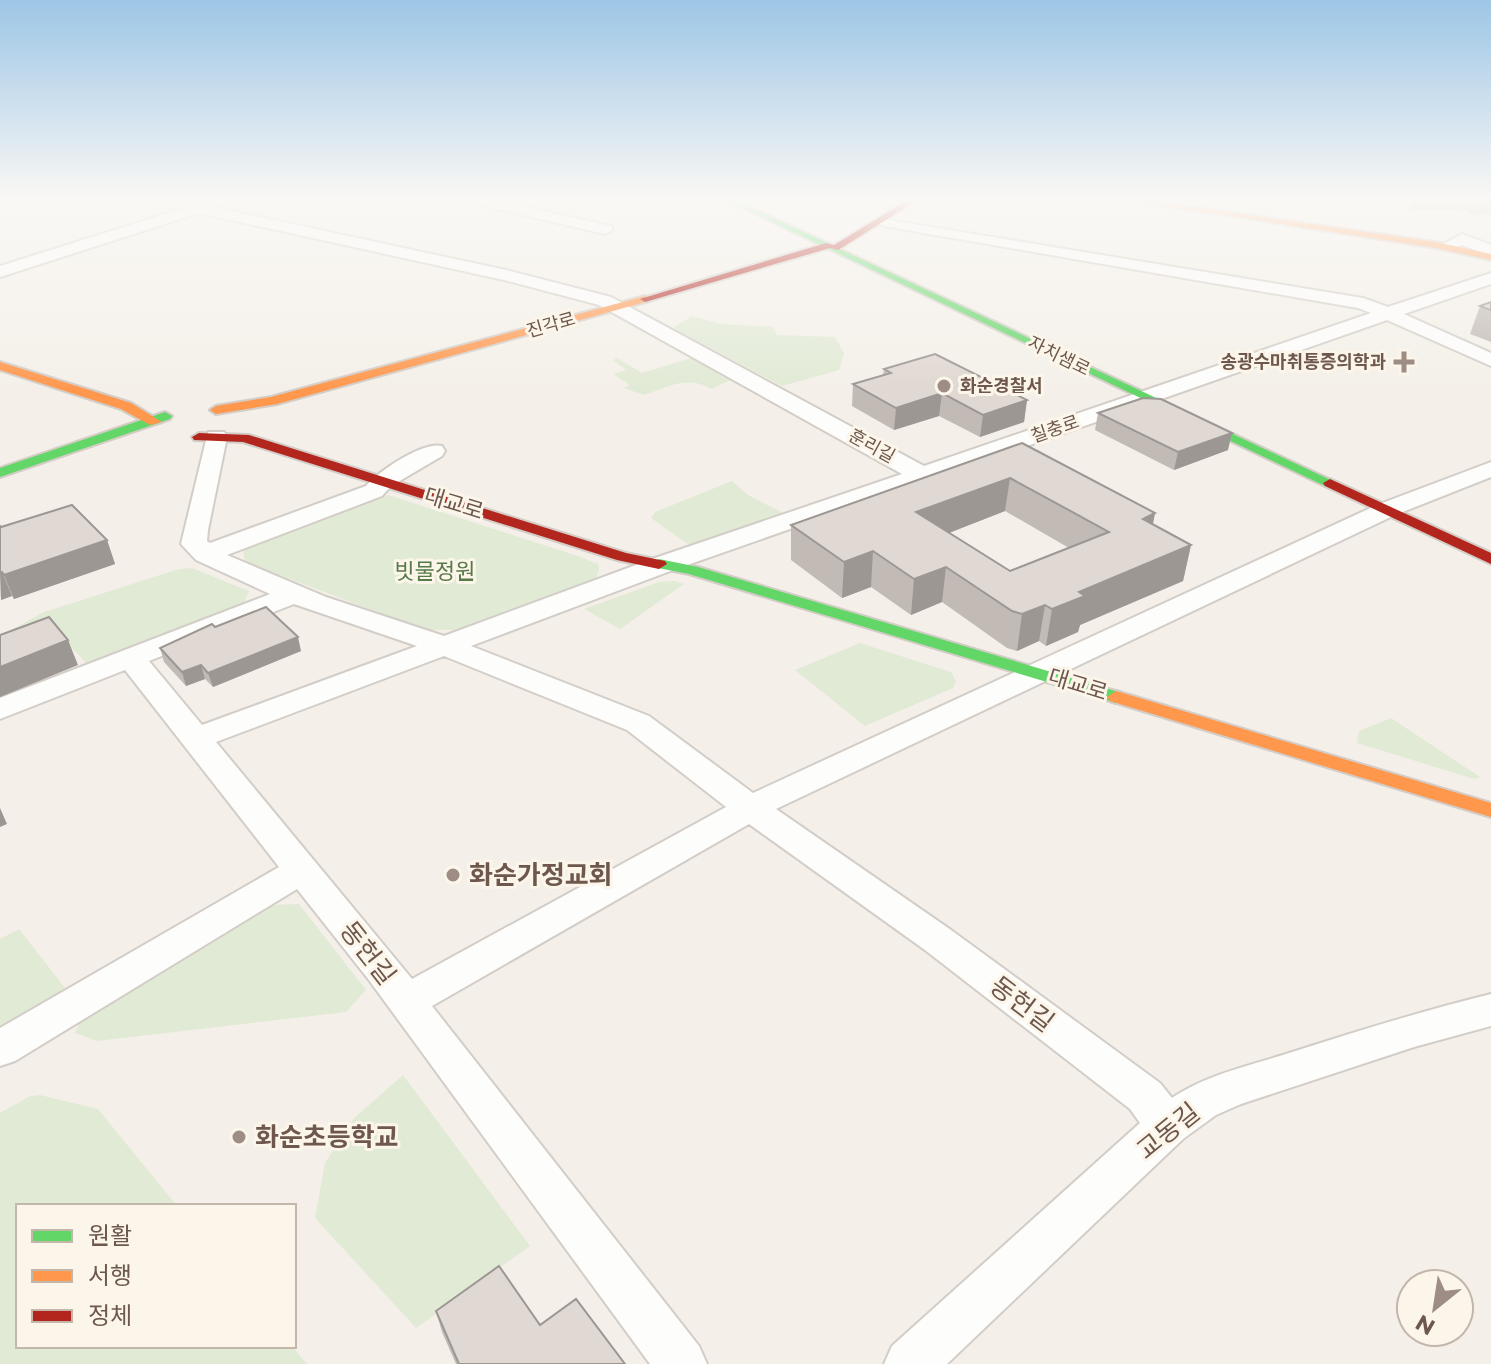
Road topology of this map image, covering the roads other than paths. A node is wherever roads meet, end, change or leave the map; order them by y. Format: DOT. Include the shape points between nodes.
graph roads {
  1 [pos="22,265"];
  2 [pos="459,265"];
  3 [pos="758,265"];
  4 [pos="869,265"];
  5 [pos="1164,265"];
  6 [pos="0,272"];
  7 [pos="1491,278"];
  8 [pos="619,307"];
  9 [pos="1390,314"];
  10 [pos="1491,360"];
  11 [pos="0,366"];
  12 [pos="1145,398"];
  13 [pos="267,405"];
  14 [pos="126,406"];
  15 [pos="187,423"];
  16 [pos="106,435"];
  17 [pos="246,439"];
  18 [pos="434,451"];
  19 [pos="1491,469"];
  20 [pos="0,473"];
  21 [pos="922,475"];
  22 [pos="383,481"];
  23 [pos="1386,510"];
  24 [pos="205,554"];
  25 [pos="1491,559"];
  26 [pos="664,564"];
  27 [pos="294,594"];
  28 [pos="442,645"];
  29 [pos="131,658"];
  30 [pos="1041,673"];
  31 [pos="0,709"];
  32 [pos="197,738"];
  33 [pos="750,808"];
  34 [pos="1491,810"];
  35 [pos="301,870"];
  36 [pos="406,1002"];
  37 [pos="1491,1010"];
  38 [pos="0,1049"];
  39 [pos="1168,1125"];
  40 [pos="681,1364"];
  41 [pos="910,1364"];
  1 -- 6 [label="street"];
  2 -- 8 [label="street, 훈리길"];
  3 -- 8 [label="street, 진각로"];
  4 -- 12 [label="street, 자치샘로"];
  5 -- 9 [label="street" via="1363,303"];
  7 -- 9 [label="street, 칠충로"];
  8 -- 13 [label="street, 진각로"];
  8 -- 21 [label="street, 훈리길"];
  9 -- 10 [label="street"];
  9 -- 12 [label="street, 칠충로"];
  11 -- 14 [label="street"];
  12 -- 21 [label="street, 칠충로"];
  12 -- 23 [label="street, 자치샘로"];
  13 -- 15 [label="street, 진각로"];
  13 -- 17 [label="street" via="249,424"];
  14 -- 15 [label="street"];
  14 -- 15 [label="street"];
  14 -- 16 [label="street"];
  15 -- 16 [label="street"];
  15 -- 17 [label="street, 대교로"];
  15 -- 24 [label="street" via="194,544"];
  16 -- 20 [label="street"];
  17 -- 22 [label="street, 대교로"];
  18 -- 22 [label="street"];
  19 -- 23 [label="street"];
  21 -- 26 [label="street, 칠충로"];
  22 -- 24 [label="street" via="374,491"];
  22 -- 26 [label="street, 대교로" via="623,557"];
  23 -- 25 [label="street, 자치샘로"];
  23 -- 30 [label="street"];
  24 -- 27 [label="street, 동헌길"];
  26 -- 28 [label="street"];
  26 -- 30 [label="street, 대교로"];
  27 -- 28 [label="street, 동헌길"];
  27 -- 29 [label="street"];
  28 -- 32 [label="street"];
  28 -- 33 [label="street, 동헌길" via="638,723"];
  29 -- 31 [label="street"];
  29 -- 32 [label="street, 동헌길"];
  30 -- 33 [label="street"];
  30 -- 34 [label="street, 대교로"];
  32 -- 35 [label="street, 동헌길"];
  33 -- 36 [label="street, 동헌길"];
  33 -- 39 [label="street, 동헌길" via="938,940 1145,1096"];
  35 -- 36 [label="street, 동헌길"];
  35 -- 38 [label="street"];
  36 -- 40 [label="street"];
  37 -- 39 [label="street, 교동길" via="1229,1090"];
  39 -- 41 [label="street, 교동길"];
}
